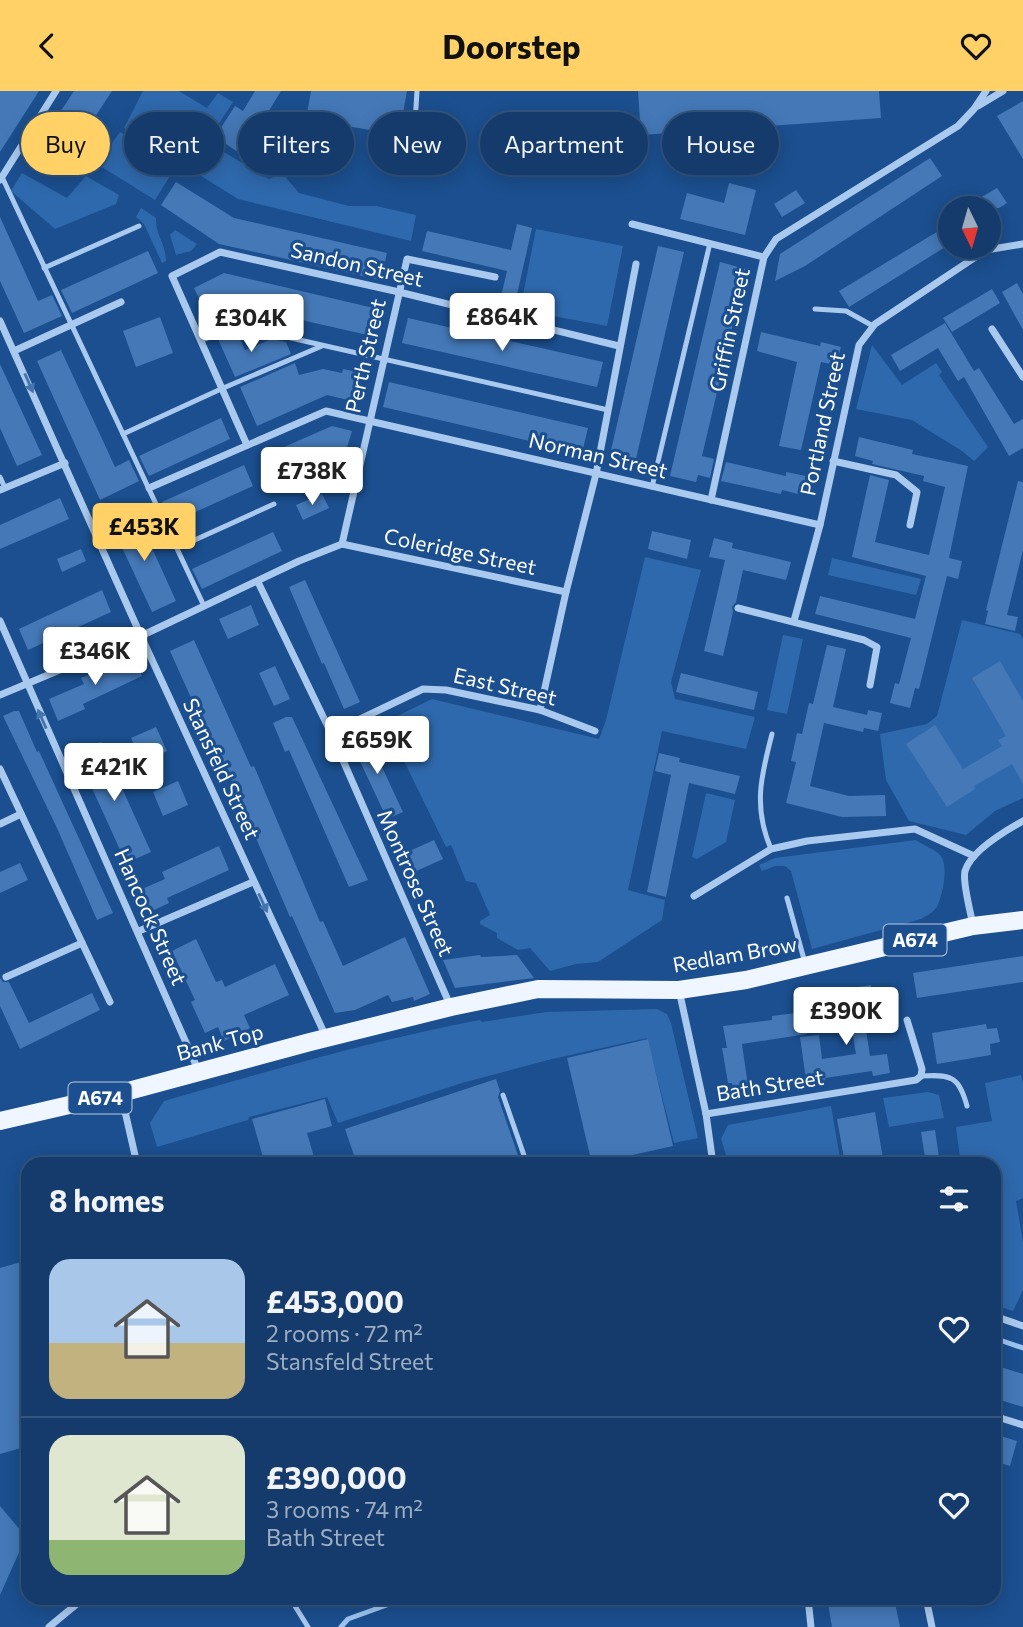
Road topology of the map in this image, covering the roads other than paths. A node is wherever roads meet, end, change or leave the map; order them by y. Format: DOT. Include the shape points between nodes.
graph roads {
  1 [pos="56,91"];
  2 [pos="417,91"];
  3 [pos="986,91"];
  4 [pos="1003,91"];
  5 [pos="974,109"];
  6 [pos="416,112"];
  7 [pos="1,178"];
  8 [pos="632,223"];
  9 [pos="139,226"];
  10 [pos="710,243"];
  11 [pos="1023,244"];
  12 [pos="764,257"];
  13 [pos="636,264"];
  14 [pos="44,268"];
  15 [pos="495,277"];
  16 [pos="399,292"];
  17 [pos="121,302"];
  18 [pos="815,309"];
  19 [pos="0,321"];
  20 [pos="71,325"];
  21 [pos="873,326"];
  22 [pos="992,329"];
  23 [pos="200,341"];
  24 [pos="324,345"];
  25 [pos="619,346"];
  26 [pos="14,351"];
  27 [pos="384,359"];
  28 [pos="1023,377"];
  29 [pos="221,389"];
  30 [pos="608,410"];
  31 [pos="370,421"];
  32 [pos="123,435"];
  33 [pos="247,445"];
  34 [pos="833,461"];
  35 [pos="65,463"];
  36 [pos="596,474"];
  37 [pos="0,477"];
  38 [pos="652,487"];
  39 [pos="149,488"];
  40 [pos="2,489"];
  41 [pos="711,500"];
  42 [pos="274,504"];
  43 [pos="820,525"];
  44 [pos="910,525"];
  45 [pos="342,544"];
  46 [pos="177,548"];
  47 [pos="258,582"];
  48 [pos="566,592"];
  49 [pos="204,606"];
  50 [pos="738,608"];
  51 [pos="0,621"];
  52 [pos="794,621"];
  53 [pos="141,636"];
  54 [pos="27,684"];
  55 [pos="870,685"];
  56 [pos="0,695"];
  57 [pos="540,710"];
  58 [pos="595,731"];
  59 [pos="331,733"];
  60 [pos="772,734"];
  61 [pos="0,769"];
  62 [pos="21,814"];
  63 [pos="1023,821"];
  64 [pos="0,824"];
  65 [pos="771,849"];
  66 [pos="974,856"];
  67 [pos="253,882"];
  68 [pos="694,896"];
  69 [pos="788,898"];
  70 [pos="1023,920"];
  71 [pos="973,926"];
  72 [pos="139,932"];
  73 [pos="82,943"];
  74 [pos="806,966"];
  75 [pos="6,978"];
  76 [pos="679,989"];
  77 [pos="110,1002"];
  78 [pos="451,1007"];
  79 [pos="907,1020"];
  80 [pos="327,1038"];
  81 [pos="200,1073"];
  82 [pos="922,1076"];
  83 [pos="121,1093"];
  84 [pos="503,1095"];
  85 [pos="967,1106"];
  86 [pos="706,1114"];
  87 [pos="0,1121"];
  88 [pos="135,1157"];
  89 [pos="525,1157"];
  90 [pos="712,1157"];
  91 [pos="1001,1318"];
  92 [pos="1023,1326"];
  93 [pos="1001,1418"];
  94 [pos="1023,1425"];
  95 [pos="76,1605"];
  96 [pos="294,1605"];
  97 [pos="809,1605"];
  98 [pos="927,1605"];
  99 [pos="49,1627"];
  100 [pos="308,1627"];
  101 [pos="811,1627"];
  102 [pos="932,1627"];
  1 -- 7 [label="street"];
  2 -- 6 [label="lane"];
  3 -- 5 [label="street, Griffin Street"];
  4 -- 5 [label="street, Griffin Street"];
  5 -- 12 [label="street, Griffin Street" via="958,126 776,239"];
  7 -- 14 [label="lane"];
  8 -- 10 [label="street"];
  9 -- 14 [label="lane"];
  10 -- 12 [label="street"];
  10 -- 38 [label="lane"];
  11 -- 21 [label="street, Portland Street" via="986,250"];
  12 -- 41 [label="street, Griffin Street"];
  13 -- 25 [label="street"];
  14 -- 20 [label="lane"];
  15 -- 16 [label="street, Perth Street" via="408,258"];
  16 -- 23 [label="street, Sandon Street" via="220,252 172,276"];
  16 -- 25 [label="street, Sandon Street"];
  16 -- 27 [label="street, Perth Street"];
  17 -- 20 [label="street"];
  18 -- 21 [label="lane" via="846,311"];
  19 -- 26 [label="street, Stansfeld Street"];
  20 -- 26 [label="street"];
  20 -- 32 [label="lane"];
  21 -- 34 [label="street, Portland Street" via="859,345"];
  22 -- 28 [label="street"];
  23 -- 24 [label="lane" via="238,326"];
  23 -- 29 [label="street"];
  24 -- 27 [label="lane"];
  24 -- 29 [label="lane"];
  25 -- 30 [label="street"];
  26 -- 35 [label="street, Stansfeld Street, one-way"];
  27 -- 30 [label="lane"];
  27 -- 31 [label="street, Perth Street"];
  29 -- 32 [label="lane"];
  29 -- 33 [label="street"];
  30 -- 36 [label="street"];
  31 -- 33 [label="street, Norman Street" via="326,411"];
  31 -- 36 [label="street, Norman Street"];
  31 -- 45 [label="street, Perth Street"];
  32 -- 39 [label="lane"];
  33 -- 39 [label="street, Norman Street"];
  34 -- 43 [label="street, Portland Street"];
  34 -- 44 [label="street" via="896,475 917,492"];
  35 -- 40 [label="street"];
  35 -- 53 [label="street, Stansfeld Street"];
  36 -- 38 [label="street, Norman Street"];
  36 -- 48 [label="street"];
  37 -- 40 [label="lane"];
  38 -- 41 [label="street, Norman Street"];
  39 -- 46 [label="lane"];
  41 -- 43 [label="street, Norman Street"];
  42 -- 46 [label="lane"];
  43 -- 52 [label="street, Portland Street"];
  45 -- 47 [label="street"];
  45 -- 48 [label="street, Coleridge Street"];
  46 -- 49 [label="lane"];
  47 -- 49 [label="street"];
  47 -- 59 [label="street, Montrose Street"];
  48 -- 57 [label="street"];
  49 -- 53 [label="street"];
  50 -- 52 [label="street"];
  51 -- 54 [label="street, Hancock Street"];
  52 -- 55 [label="street" via="877,647"];
  53 -- 54 [label="street"];
  53 -- 67 [label="street, Stansfeld Street"];
  54 -- 56 [label="street"];
  72 -- 54 [label="street, Hancock Street, one-way"];
  57 -- 58 [label="street, East Street"];
  57 -- 59 [label="street, East Street" via="423,689"];
  59 -- 78 [label="street, Montrose Street"];
  60 -- 65 [label="lane" via="760,782 760,811"];
  61 -- 62 [label="street"];
  62 -- 64 [label="street"];
  62 -- 73 [label="street"];
  63 -- 66 [label="street"];
  65 -- 66 [label="street" via="915,829"];
  65 -- 68 [label="street"];
  66 -- 71 [label="street" via="965,872"];
  67 -- 72 [label="street"];
  67 -- 80 [label="street, Stansfeld Street, one-way"];
  69 -- 74 [label="lane"];
  70 -- 71 [label="main road, Redlam Brow / A674"];
  71 -- 74 [label="main road, Redlam Brow / A674"];
  72 -- 81 [label="street, Hancock Street"];
  73 -- 75 [label="street"];
  73 -- 77 [label="street"];
  74 -- 76 [label="main road, Redlam Brow / A674"];
  76 -- 78 [label="main road, Redlam Brow / A674" via="538,989"];
  76 -- 86 [label="street"];
  78 -- 80 [label="main road, Bank Top / A674"];
  79 -- 82 [label="street"];
  80 -- 81 [label="main road, Bank Top / A674"];
  81 -- 83 [label="main road, Bank Top / A674"];
  82 -- 85 [label="lane" via="957,1080"];
  82 -- 86 [label="street, Bath Street"];
  83 -- 87 [label="main road, Bank Top / A674"];
  83 -- 88 [label="street"];
  84 -- 89 [label="lane"];
  86 -- 90 [label="street"];
  91 -- 92 [label="street"];
  93 -- 94 [label="street"];
  95 -- 99 [label="street"];
  96 -- 100 [label="lane"];
  97 -- 101 [label="street"];
  98 -- 102 [label="street"];
}
